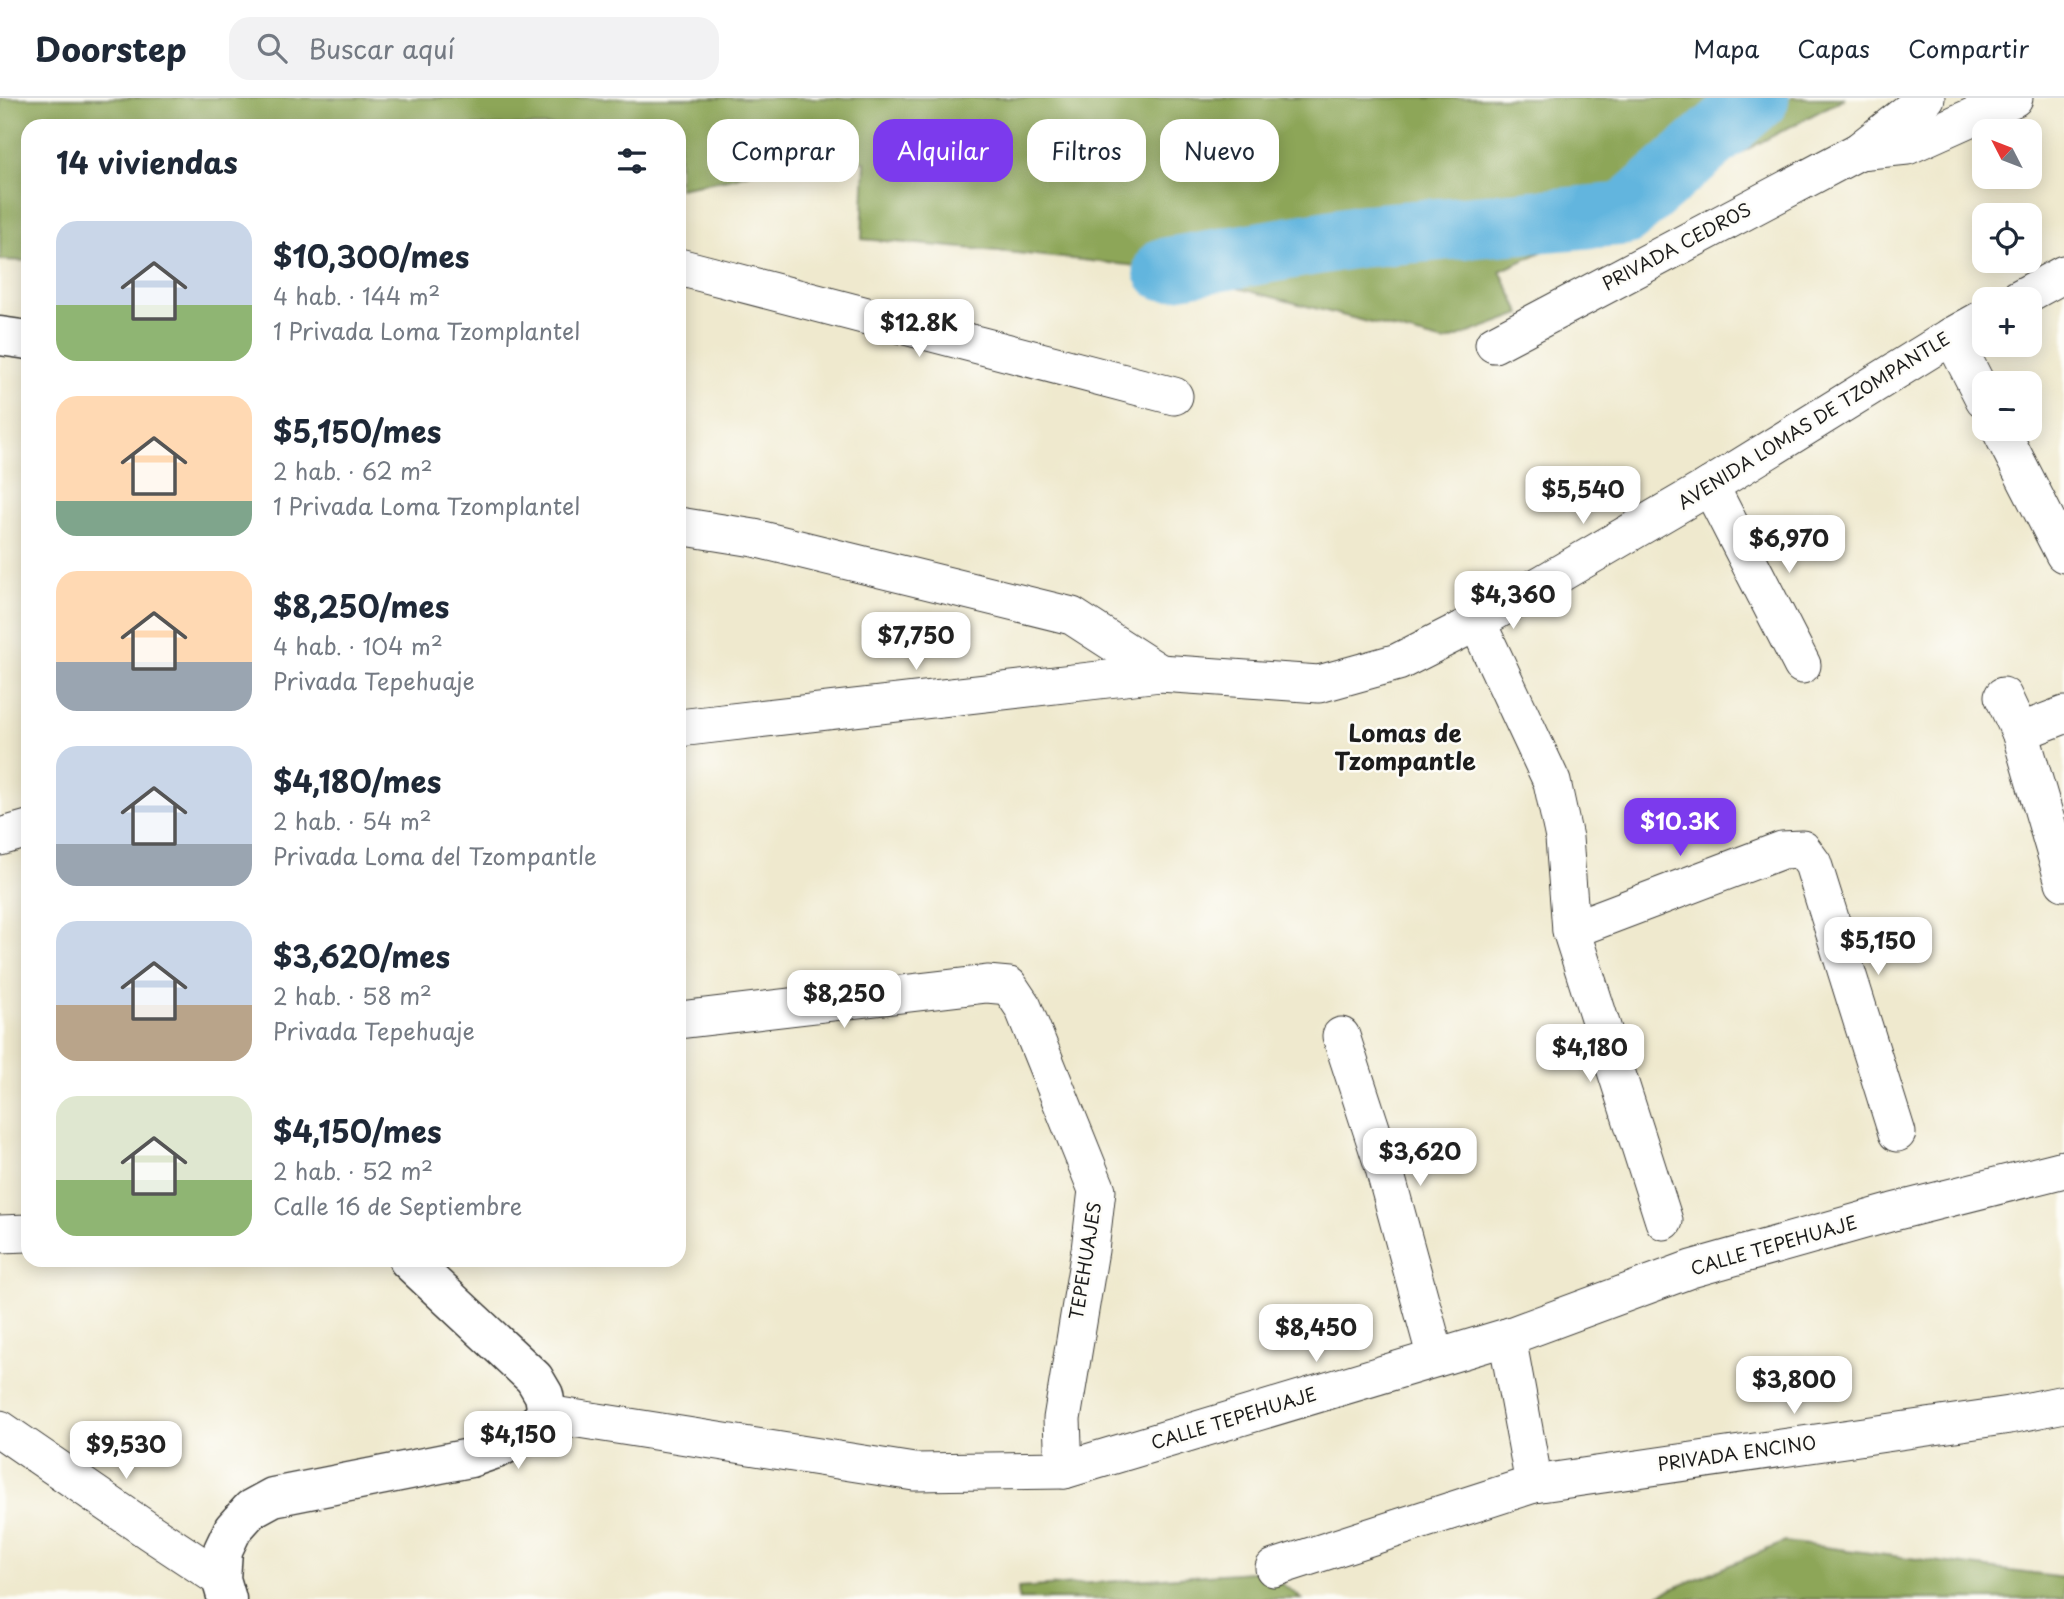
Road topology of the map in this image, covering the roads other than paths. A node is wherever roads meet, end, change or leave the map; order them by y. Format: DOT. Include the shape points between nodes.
graph roads {
  1 [pos="1926,98"];
  2 [pos="2014,98"];
  3 [pos="1859,151"];
  4 [pos="686,269"];
  5 [pos="2064,274"];
  6 [pos="2040,287"];
  7 [pos="1972,325"];
  8 [pos="0,336"];
  9 [pos="1952,336"];
  10 [pos="21,339"];
  11 [pos="1494,344"];
  12 [pos="1972,375"];
  13 [pos="1174,396"];
  14 [pos="2006,441"];
  15 [pos="1710,486"];
  16 [pos="686,527"];
  17 [pos="2064,554"];
  18 [pos="1476,622"];
  19 [pos="1802,665"];
  20 [pos="1160,673"];
  21 [pos="2003,696"];
  22 [pos="2064,715"];
  23 [pos="686,727"];
  24 [pos="2020,732"];
  25 [pos="21,831"];
  26 [pos="0,837"];
  27 [pos="2064,882"];
  28 [pos="1571,930"];
  29 [pos="686,1019"];
  30 [pos="1341,1037"];
  31 [pos="1897,1133"];
  32 [pos="2064,1169"];
  33 [pos="1664,1221"];
  34 [pos="21,1233"];
  35 [pos="0,1234"];
  36 [pos="415,1267"];
  37 [pos="1507,1337"];
  38 [pos="1436,1358"];
  39 [pos="2064,1404"];
  40 [pos="547,1414"];
  41 [pos="0,1429"];
  42 [pos="1064,1470"];
  43 [pos="1534,1484"];
  44 [pos="1274,1568"];
  45 [pos="224,1589"];
  1 -- 3 [label="street, PRIVADA CEDROS"];
  2 -- 3 [label="street, PRIVADA CEDROS" via="1907,146"];
  3 -- 11 [label="street, PRIVADA CEDROS"];
  4 -- 13 [label="street"];
  5 -- 6 [label="street"];
  7 -- 9 [label="street, AVENIDA LOMAS DE TZOMPANTLE"];
  8 -- 10 [label="street"];
  9 -- 12 [label="street"];
  9 -- 15 [label="street, AVENIDA LOMAS DE TZOMPANTLE"];
  14 -- 17 [label="street"];
  15 -- 18 [label="street, AVENIDA LOMAS DE TZOMPANTLE"];
  15 -- 19 [label="street"];
  16 -- 20 [label="street" via="754,538 1072,616"];
  18 -- 20 [label="street, AVENIDA LOMAS DE TZOMPANTLE" via="1398,662 1319,684"];
  18 -- 28 [label="street" via="1552,782 1564,838"];
  20 -- 23 [label="street, AVENIDA LOMAS DE TZOMPANTLE"];
  21 -- 24 [label="street"];
  22 -- 24 [label="street"];
  24 -- 27 [label="street"];
  25 -- 26 [label="street"];
  28 -- 31 [label="street" via="1782,850 1802,849 1813,864"];
  28 -- 33 [label="street"];
  29 -- 42 [label="street, TEPEHUAJES" via="987,984 1009,986 1023,1007 1097,1190 1062,1419"];
  30 -- 38 [label="street" via="1384,1168"];
  32 -- 37 [label="street, CALLE TEPEHUAJE" via="1691,1269"];
  34 -- 35 [label="street"];
  36 -- 40 [label="street" via="534,1378 544,1395"];
  37 -- 38 [label="street, CALLE TEPEHUAJE"];
  37 -- 43 [label="street"];
  38 -- 42 [label="street, CALLE TEPEHUAJE"];
  39 -- 43 [label="street, PRIVADA ENCINO"];
  40 -- 42 [label="street, CALLE TEPEHUAJE" via="914,1472"];
  40 -- 45 [label="street" via="526,1433 470,1458 273,1497 251,1509 233,1528 223,1550"];
  41 -- 45 [label="street"];
  43 -- 44 [label="street, PRIVADA ENCINO"];
}
